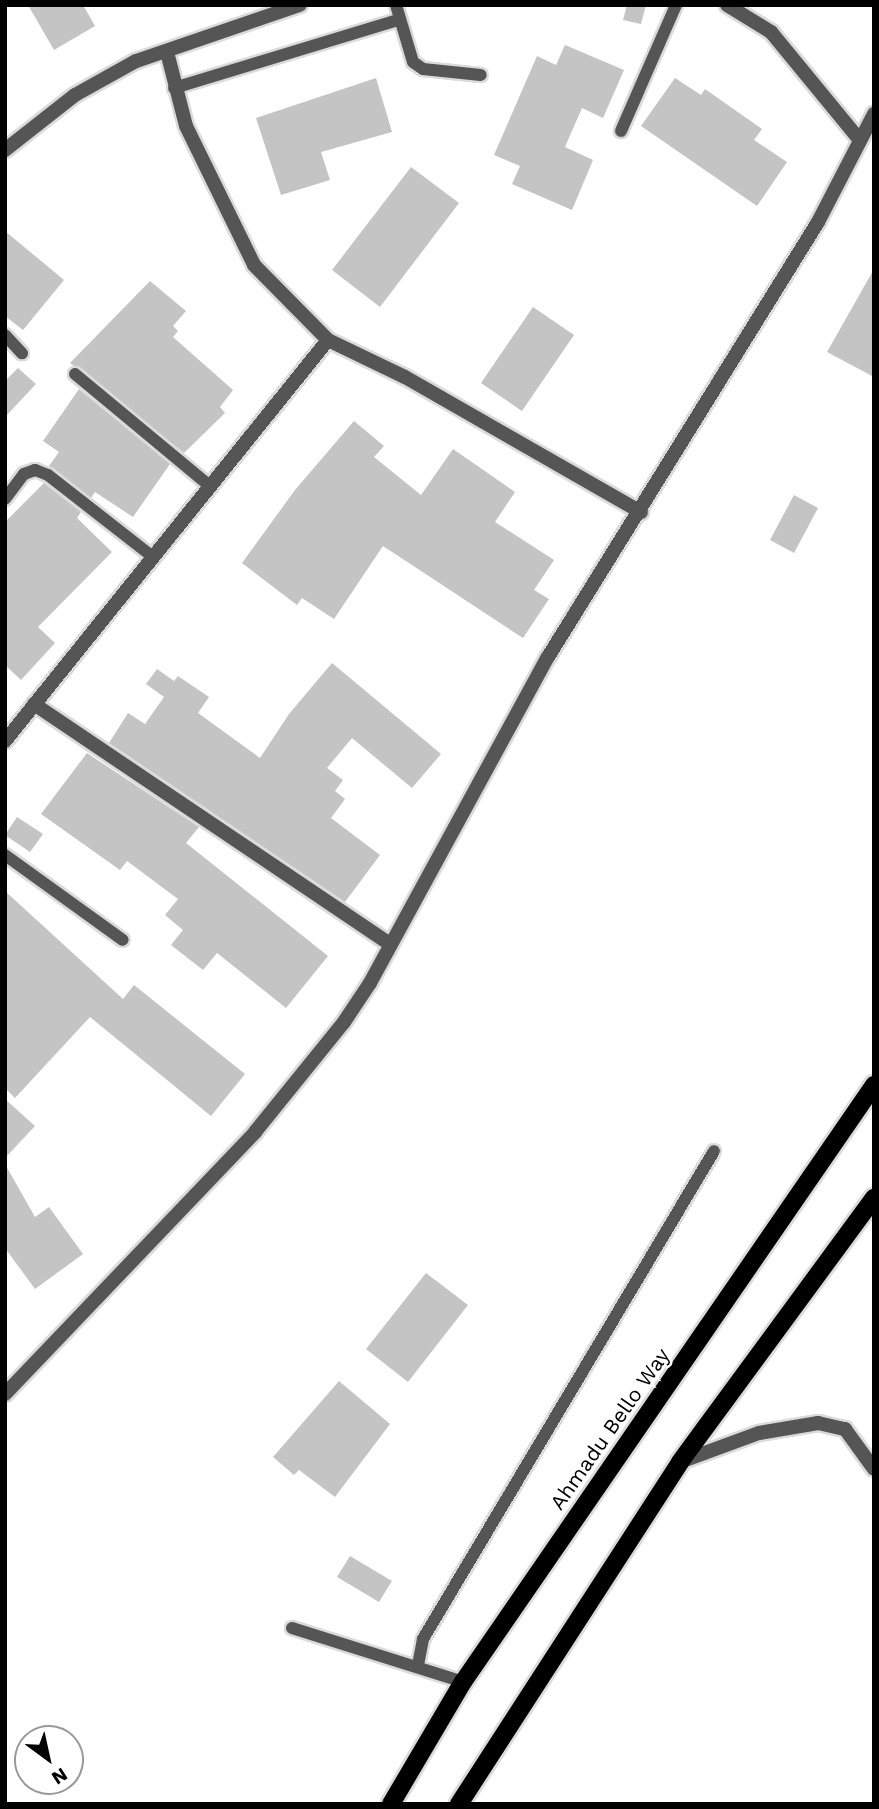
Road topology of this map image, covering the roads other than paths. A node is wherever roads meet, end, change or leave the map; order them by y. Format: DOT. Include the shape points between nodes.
graph roads {
  1 [pos="300,5"];
  2 [pos="396,5"];
  3 [pos="676,5"];
  4 [pos="727,5"];
  5 [pos="398,20"];
  6 [pos="167,52"];
  7 [pos="481,75"];
  8 [pos="174,88"];
  9 [pos="874,114"];
  10 [pos="621,131"];
  11 [pos="858,138"];
  12 [pos="5,150"];
  13 [pos="5,335"];
  14 [pos="328,340"];
  15 [pos="22,353"];
  16 [pos="75,374"];
  17 [pos="210,486"];
  18 [pos="5,499"];
  19 [pos="641,512"];
  20 [pos="153,557"];
  21 [pos="34,704"];
  22 [pos="5,741"];
  23 [pos="5,855"];
  24 [pos="123,940"];
  25 [pos="390,944"];
  26 [pos="874,1086"];
  27 [pos="714,1151"];
  28 [pos="874,1198"];
  29 [pos="5,1394"];
  30 [pos="680,1462"];
  31 [pos="874,1469"];
  32 [pos="292,1628"];
  33 [pos="418,1665"];
  34 [pos="463,1682"];
  35 [pos="397,1801"];
  36 [pos="459,1804"];
  1 -- 6 [label="street"];
  2 -- 5 [label="lane"];
  3 -- 10 [label="lane"];
  4 -- 11 [label="street" via="771,32"];
  5 -- 7 [label="lane" via="413,62 423,69"];
  5 -- 8 [label="lane"];
  6 -- 8 [label="street"];
  6 -- 12 [label="street" via="136,61 75,95"];
  8 -- 14 [label="street" via="186,127 254,265"];
  9 -- 11 [label="street"];
  11 -- 19 [label="street" via="818,222"];
  13 -- 15 [label="lane"];
  14 -- 17 [label="street"];
  14 -- 19 [label="street" via="405,377"];
  16 -- 17 [label="lane"];
  17 -- 20 [label="street"];
  18 -- 20 [label="lane" via="24,474 35,470 48,475"];
  19 -- 25 [label="street" via="548,657"];
  20 -- 21 [label="street"];
  21 -- 22 [label="street"];
  21 -- 25 [label="street"];
  23 -- 24 [label="lane"];
  25 -- 29 [label="street" via="351,1012 287,1096"];
  26 -- 34 [label="main road, Ahmadu Bello Way"];
  27 -- 33 [label="lane" via="423,1639"];
  28 -- 30 [label="main road"];
  30 -- 31 [label="street" via="759,1433 818,1423 845,1429"];
  30 -- 36 [label="main road"];
  32 -- 33 [label="lane"];
  33 -- 34 [label="lane"];
  34 -- 35 [label="main road, Ahmadu Bello Way"];
}
